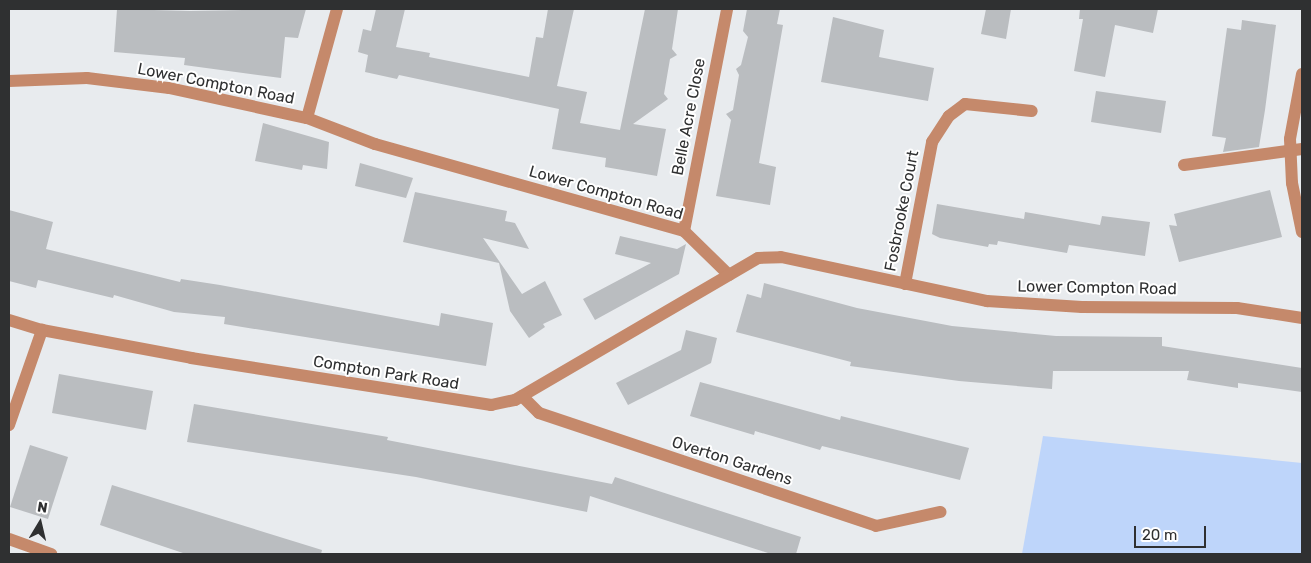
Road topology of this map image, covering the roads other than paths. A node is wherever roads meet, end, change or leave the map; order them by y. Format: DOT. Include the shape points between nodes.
graph roads {
  1 [pos="337,9"];
  2 [pos="726,9"];
  3 [pos="1302,74"];
  4 [pos="9,81"];
  5 [pos="1032,111"];
  6 [pos="307,118"];
  7 [pos="1296,151"];
  8 [pos="1184,164"];
  9 [pos="684,231"];
  10 [pos="1302,232"];
  11 [pos="729,275"];
  12 [pos="905,284"];
  13 [pos="1302,318"];
  14 [pos="9,320"];
  15 [pos="42,330"];
  16 [pos="522,396"];
  17 [pos="9,425"];
  18 [pos="940,512"];
  19 [pos="9,539"];
  20 [pos="51,554"];
  1 -- 6 [label="street"];
  2 -- 9 [label="street, Belle Acre Close"];
  3 -- 7 [label="street"];
  4 -- 6 [label="street, Lower Compton Road" via="87,78 169,88"];
  5 -- 12 [label="street, Fosbrooke Court" via="966,104 950,116 932,142"];
  6 -- 9 [label="street, Lower Compton Road" via="375,144"];
  7 -- 8 [label="street"];
  7 -- 10 [label="street" via="1292,183"];
  9 -- 11 [label="street, Lower Compton Road"];
  11 -- 12 [label="street, Lower Compton Road" via="758,258 781,258"];
  11 -- 16 [label="street, Compton Park Road"];
  12 -- 13 [label="street, Lower Compton Road" via="987,301 1082,307 1237,308"];
  14 -- 15 [label="street, Compton Park Road"];
  15 -- 16 [label="street, Compton Park Road" via="280,373 491,405"];
  15 -- 17 [label="street"];
  16 -- 18 [label="street, Overton Gardens" via="539,413 556,420 876,526"];
  19 -- 20 [label="street"];
}
